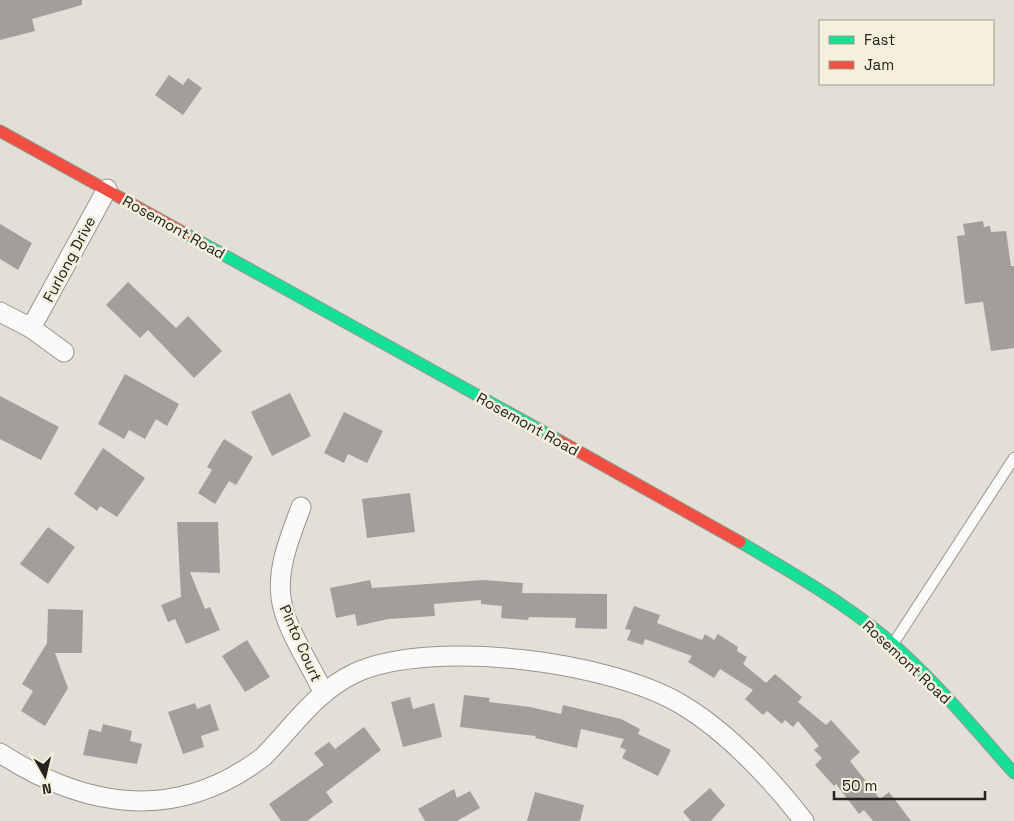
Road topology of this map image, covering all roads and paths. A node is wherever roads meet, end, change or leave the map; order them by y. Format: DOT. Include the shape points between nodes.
graph roads {
  1 [pos="0,131"];
  2 [pos="107,189"];
  3 [pos="0,312"];
  4 [pos="31,328"];
  5 [pos="64,352"];
  6 [pos="1014,458"];
  7 [pos="301,507"];
  8 [pos="893,645"];
  9 [pos="323,692"];
  10 [pos="0,753"];
  11 [pos="1014,772"];
  12 [pos="804,821"];
  1 -- 2 [label="main road, Rosemont Road"];
  2 -- 4 [label="street, Furlong Drive"];
  2 -- 8 [label="main road, Rosemont Road" via="725,534 826,593"];
  3 -- 4 [label="street"];
  4 -- 5 [label="street"];
  6 -- 8 [label="lane"];
  7 -- 9 [label="street, Pinto Court" via="284,554 281,598 296,639"];
  8 -- 11 [label="main road, Rosemont Road"];
  9 -- 10 [label="street" via="245,775 213,796 168,814 101,804 74,794"];
  9 -- 12 [label="street" via="374,666 442,655 535,662 626,681 684,706 744,752"];
}
